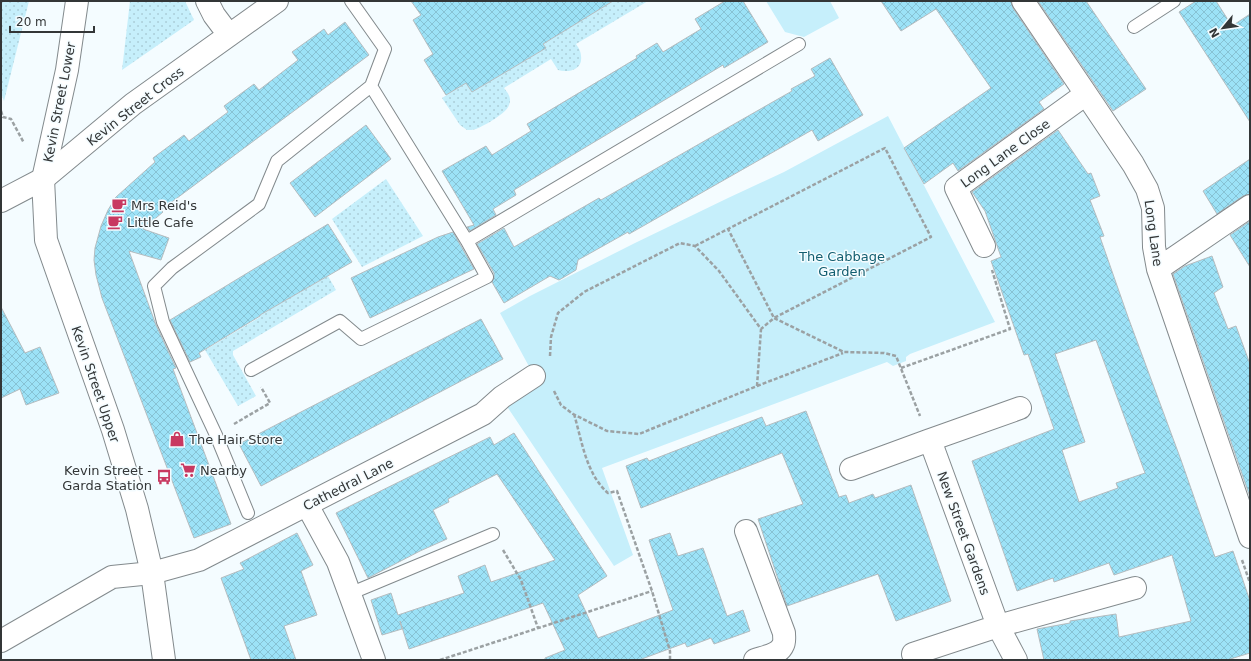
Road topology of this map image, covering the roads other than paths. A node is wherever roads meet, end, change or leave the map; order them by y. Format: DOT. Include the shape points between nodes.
graph roads {
  1 [pos="78,1"];
  2 [pos="207,1"];
  3 [pos="277,1"];
  4 [pos="352,1"];
  5 [pos="1022,1"];
  6 [pos="1174,1"];
  7 [pos="1134,27"];
  8 [pos="229,35"];
  9 [pos="799,44"];
  10 [pos="371,86"];
  11 [pos="1086,94"];
  12 [pos="43,179"];
  13 [pos="1,201"];
  14 [pos="1250,206"];
  15 [pos="467,241"];
  16 [pos="984,246"];
  17 [pos="1158,269"];
  18 [pos="251,370"];
  19 [pos="543,380"];
  20 [pos="1020,408"];
  21 [pos="930,440"];
  22 [pos="851,470"];
  23 [pos="1244,501"];
  24 [pos="307,505"];
  25 [pos="248,513"];
  26 [pos="746,531"];
  27 [pos="493,534"];
  28 [pos="1250,537"];
  29 [pos="152,574"];
  30 [pos="1135,588"];
  31 [pos="349,594"];
  32 [pos="998,626"];
  33 [pos="1,641"];
  34 [pos="913,654"];
  35 [pos="164,660"];
  36 [pos="374,660"];
  37 [pos="755,660"];
  38 [pos="1016,660"];
  1 -- 12 [label="street, Kevin Street Lower" via="67,70"];
  2 -- 8 [label="street"];
  3 -- 8 [label="street, Kevin Street Cross"];
  4 -- 10 [label="lane" via="385,49"];
  5 -- 11 [label="street, Long Lane"];
  6 -- 7 [label="lane"];
  8 -- 12 [label="street, Kevin Street Cross" via="133,104"];
  9 -- 15 [label="lane"];
  10 -- 15 [label="lane"];
  10 -- 25 [label="lane" via="277,161 259,204 172,268 154,286 163,322 216,435"];
  11 -- 16 [label="street, Long Lane Close" via="956,188"];
  11 -- 17 [label="street, Long Lane" via="1147,189 1153,208 1154,247"];
  12 -- 13 [label="street, Kevin Street Cross"];
  12 -- 29 [label="street, Kevin Street Upper" via="46,240 113,430 137,509"];
  14 -- 17 [label="street"];
  15 -- 18 [label="lane" via="487,277 361,339 340,321"];
  17 -- 23 [label="street, Long Lane"];
  19 -- 24 [label="street, Cathedral Lane" via="502,397 484,414"];
  20 -- 21 [label="street"];
  21 -- 22 [label="street"];
  21 -- 32 [label="street, New Street Gardens"];
  23 -- 28 [label="street, Long Lane"];
  24 -- 29 [label="street, Cathedral Lane" via="199,560"];
  24 -- 31 [label="street" via="338,562"];
  26 -- 37 [label="street" via="784,632 784,644 780,650"];
  27 -- 31 [label="lane"];
  29 -- 33 [label="street, Cathedral Lane" via="112,577"];
  29 -- 35 [label="street, Kevin Street Upper"];
  30 -- 32 [label="street"];
  31 -- 36 [label="street"];
  32 -- 34 [label="street"];
  32 -- 38 [label="street, New Street Gardens"];
}
